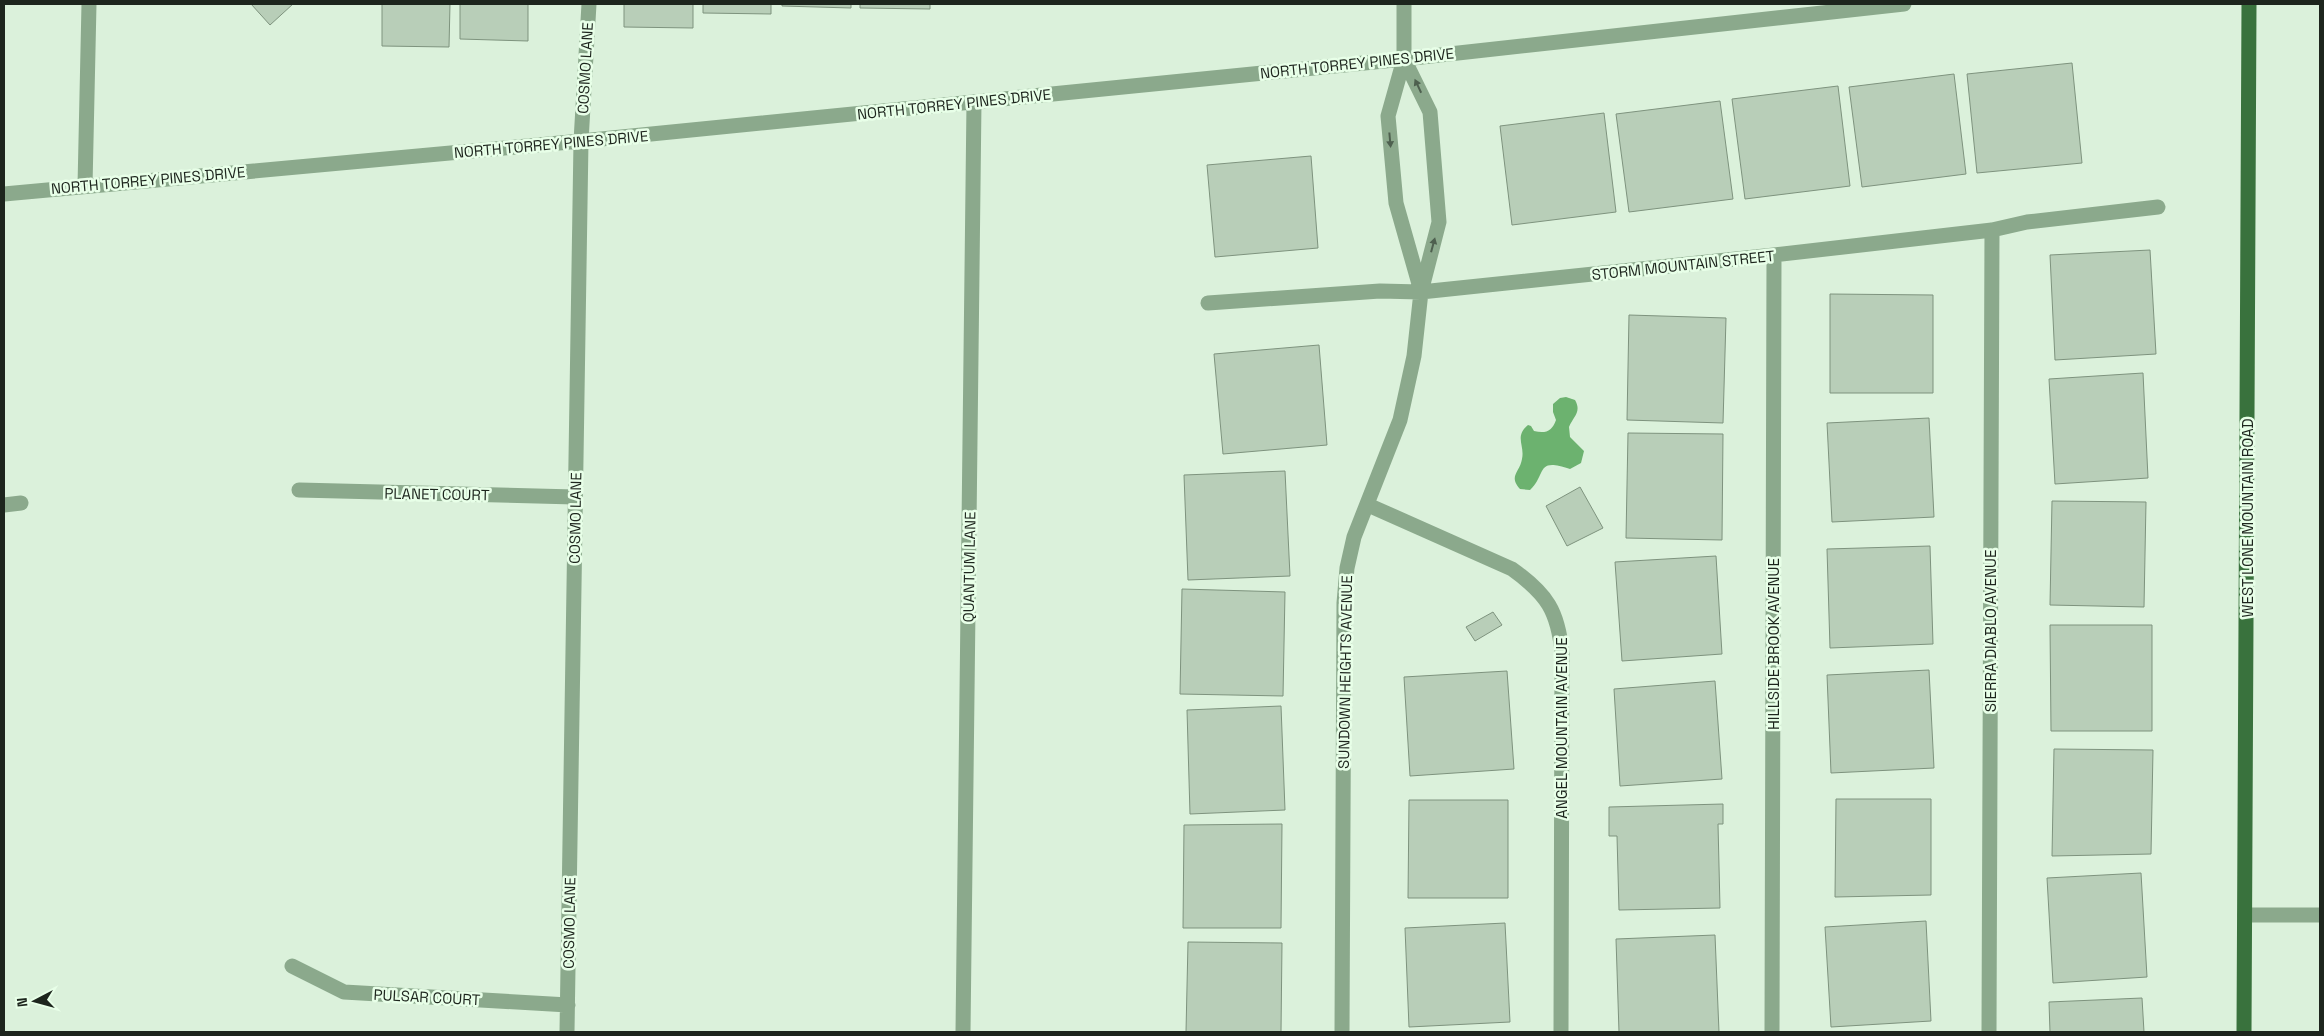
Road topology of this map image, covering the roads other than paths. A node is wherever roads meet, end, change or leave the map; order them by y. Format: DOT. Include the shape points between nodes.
graph roads {
  1 [pos="89,4"];
  2 [pos="589,4"];
  3 [pos="1404,4"];
  4 [pos="1904,4"];
  5 [pos="2249,4"];
  6 [pos="1404,59"];
  7 [pos="974,102"];
  8 [pos="581,142"];
  9 [pos="85,186"];
  10 [pos="4,194"];
  11 [pos="2158,207"];
  12 [pos="1992,230"];
  13 [pos="1774,255"];
  14 [pos="1421,292"];
  15 [pos="1208,303"];
  16 [pos="299,490"];
  17 [pos="575,497"];
  18 [pos="21,503"];
  19 [pos="4,505"];
  20 [pos="1368,505"];
  21 [pos="2245,915"];
  22 [pos="2320,915"];
  23 [pos="292,966"];
  24 [pos="568,1005"];
  25 [pos="567,1032"];
  26 [pos="963,1032"];
  27 [pos="1342,1032"];
  28 [pos="1561,1032"];
  29 [pos="1772,1032"];
  30 [pos="1988,1032"];
  31 [pos="2244,1032"];
  1 -- 9 [label="street"];
  2 -- 8 [label="street, COSMO LANE"];
  3 -- 6 [label="street"];
  4 -- 6 [label="street, NORTH TORREY PINES DRIVE"];
  5 -- 21 [label="main road, WEST LONE MOUNTAIN ROAD"];
  6 -- 7 [label="street, NORTH TORREY PINES DRIVE"];
  6 -- 14 [label="street, SUNDOWN HEIGHTS AVENUE, one-way" via="1388,116 1396,203"];
  14 -- 6 [label="street, SUNDOWN HEIGHTS AVENUE, one-way" via="1440,222 1430,112"];
  7 -- 8 [label="street, NORTH TORREY PINES DRIVE"];
  7 -- 26 [label="street, QUANTUM LANE"];
  8 -- 9 [label="street, NORTH TORREY PINES DRIVE"];
  8 -- 17 [label="street, COSMO LANE"];
  9 -- 10 [label="street, NORTH TORREY PINES DRIVE"];
  11 -- 12 [label="street, STORM MOUNTAIN STREET" via="2027,222"];
  12 -- 13 [label="street, STORM MOUNTAIN STREET"];
  12 -- 30 [label="street, SIERRA DIABLO AVENUE"];
  13 -- 14 [label="street, STORM MOUNTAIN STREET"];
  13 -- 29 [label="street, HILLSIDE BROOK AVENUE"];
  14 -- 15 [label="street, STORM MOUNTAIN STREET" via="1380,291"];
  14 -- 20 [label="street, SUNDOWN HEIGHTS AVENUE" via="1414,356 1400,420"];
  16 -- 17 [label="street, PLANET COURT"];
  17 -- 24 [label="street, COSMO LANE"];
  18 -- 19 [label="street"];
  20 -- 27 [label="street, SUNDOWN HEIGHTS AVENUE" via="1354,537 1344,603"];
  20 -- 28 [label="street, ANGEL MOUNTAIN AVENUE" via="1512,569 1532,583 1549,604 1560,627"];
  21 -- 22 [label="street"];
  21 -- 31 [label="main road, WEST LONE MOUNTAIN ROAD"];
  23 -- 24 [label="street, PULSAR COURT" via="344,992"];
  24 -- 25 [label="street, COSMO LANE"];
}
